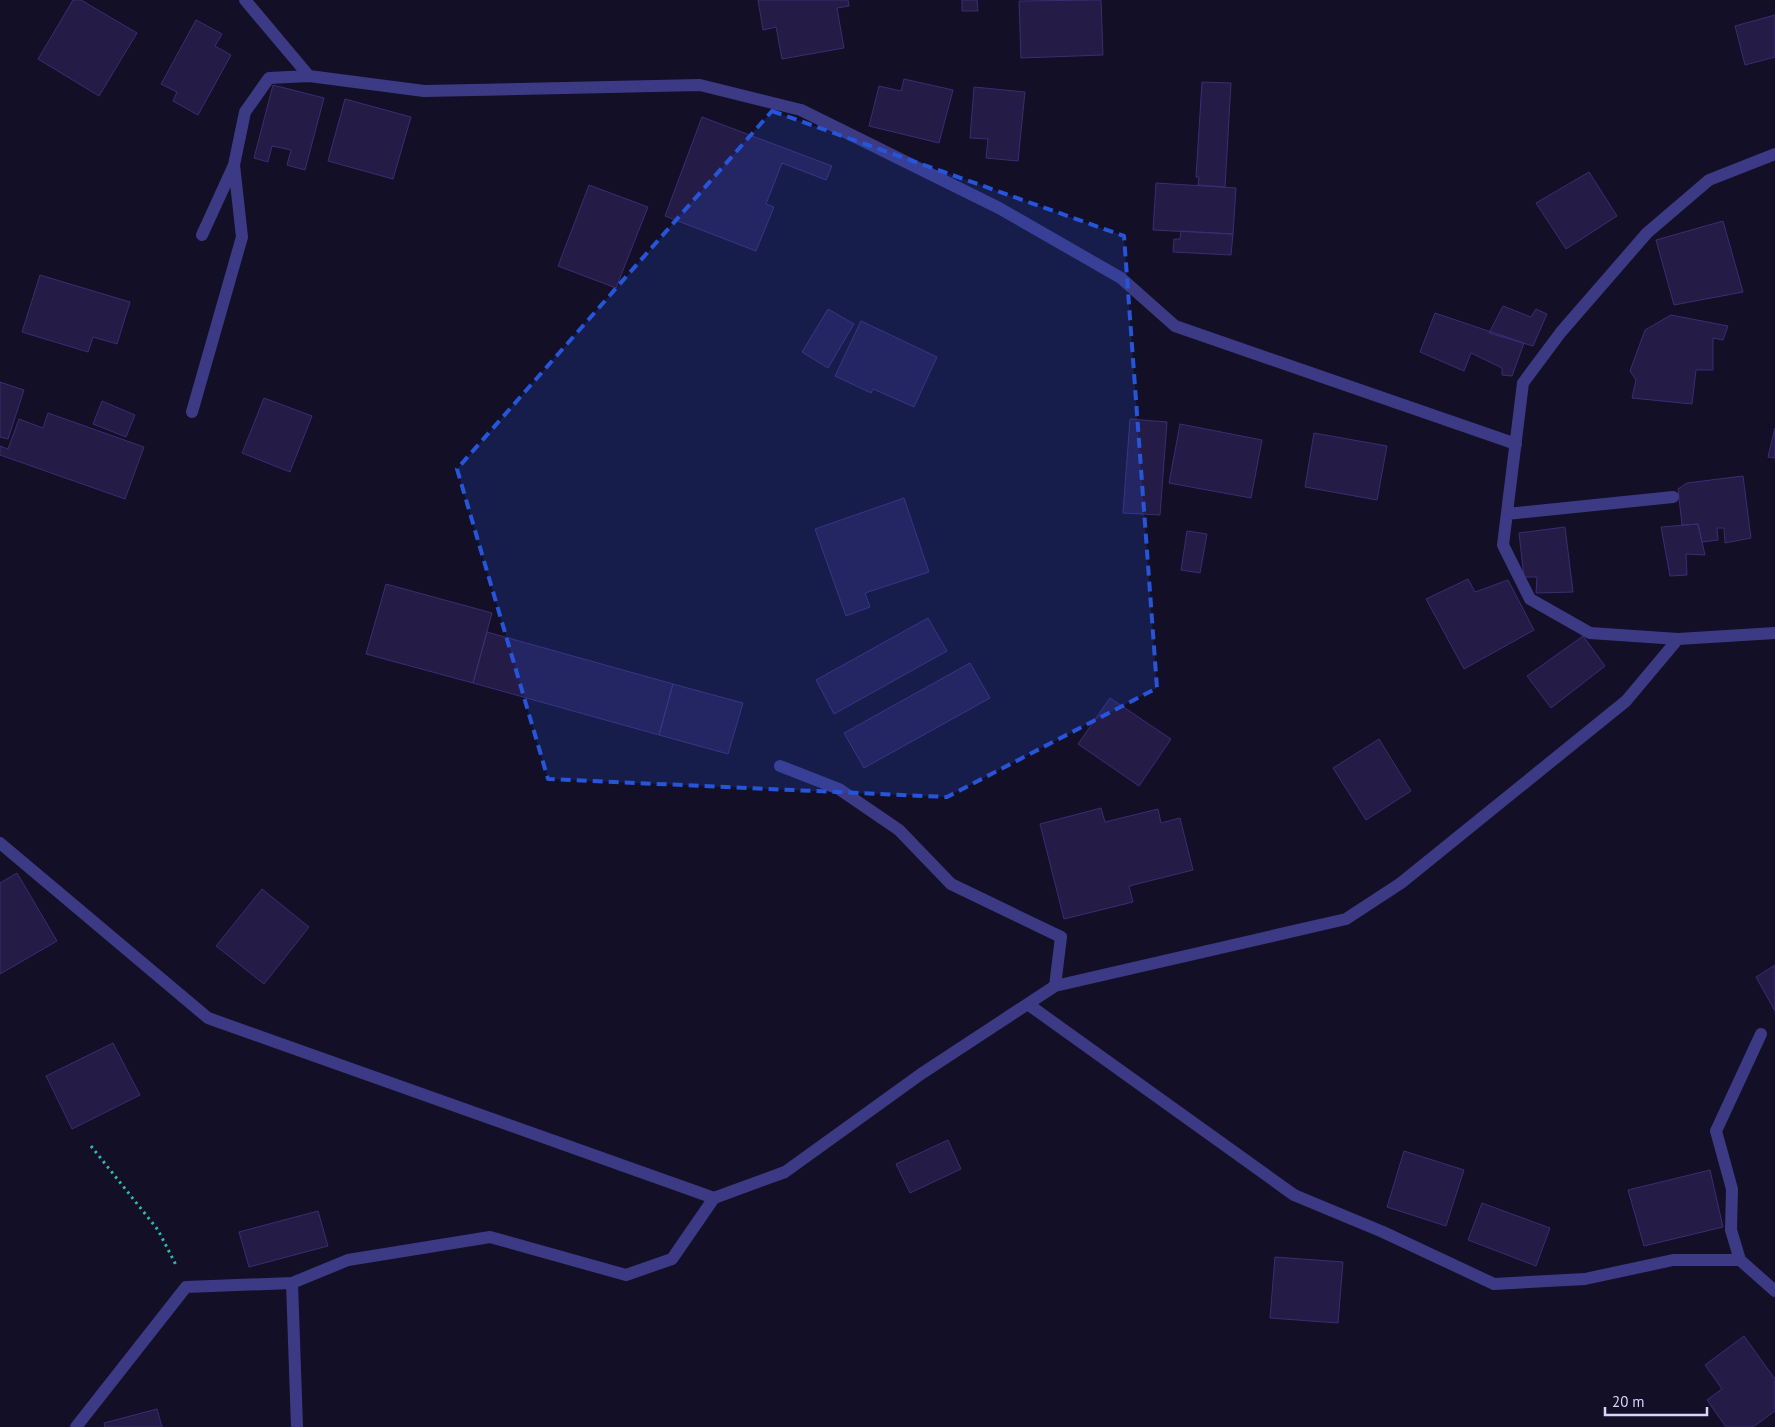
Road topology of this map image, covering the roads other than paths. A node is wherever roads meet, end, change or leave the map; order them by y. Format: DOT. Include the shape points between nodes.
graph roads {
  1 [pos="245,0"];
  2 [pos="309,76"];
  3 [pos="1775,154"];
  4 [pos="234,165"];
  5 [pos="202,235"];
  6 [pos="192,412"];
  7 [pos="1516,444"];
  8 [pos="1673,497"];
  9 [pos="1507,514"];
  10 [pos="1775,633"];
  11 [pos="1678,639"];
  12 [pos="780,766"];
  13 [pos="0,843"];
  14 [pos="1055,986"];
  15 [pos="1030,1005"];
  16 [pos="1761,1034"];
  17 [pos="714,1198"];
  18 [pos="1740,1260"];
  19 [pos="292,1283"];
  20 [pos="1775,1291"];
  21 [pos="76,1427"];
  22 [pos="297,1427"];
  1 -- 2 [label="street"];
  2 -- 4 [label="street" via="269,78 245,112"];
  2 -- 7 [label="street" via="424,91 700,85 801,110 999,208 1113,274 1175,326"];
  3 -- 7 [label="street" via="1709,180 1647,233 1561,332 1523,383"];
  4 -- 5 [label="street"];
  4 -- 6 [label="street" via="242,237"];
  7 -- 9 [label="street"];
  8 -- 9 [label="street"];
  9 -- 11 [label="street" via="1503,545 1530,599 1590,633"];
  10 -- 11 [label="street"];
  11 -- 14 [label="street" via="1626,700 1400,884 1346,919"];
  12 -- 14 [label="street" via="839,789 899,830 951,884 1061,937"];
  13 -- 17 [label="street" via="208,1018"];
  14 -- 15 [label="street"];
  15 -- 17 [label="street" via="921,1074 785,1172"];
  15 -- 18 [label="street" via="1294,1195 1494,1284 1585,1279 1673,1260"];
  16 -- 18 [label="street" via="1716,1131 1732,1188 1731,1230"];
  17 -- 19 [label="street" via="672,1260 626,1275 490,1237 348,1260"];
  18 -- 20 [label="street"];
  19 -- 21 [label="street" via="186,1287"];
  19 -- 22 [label="street"];
}
